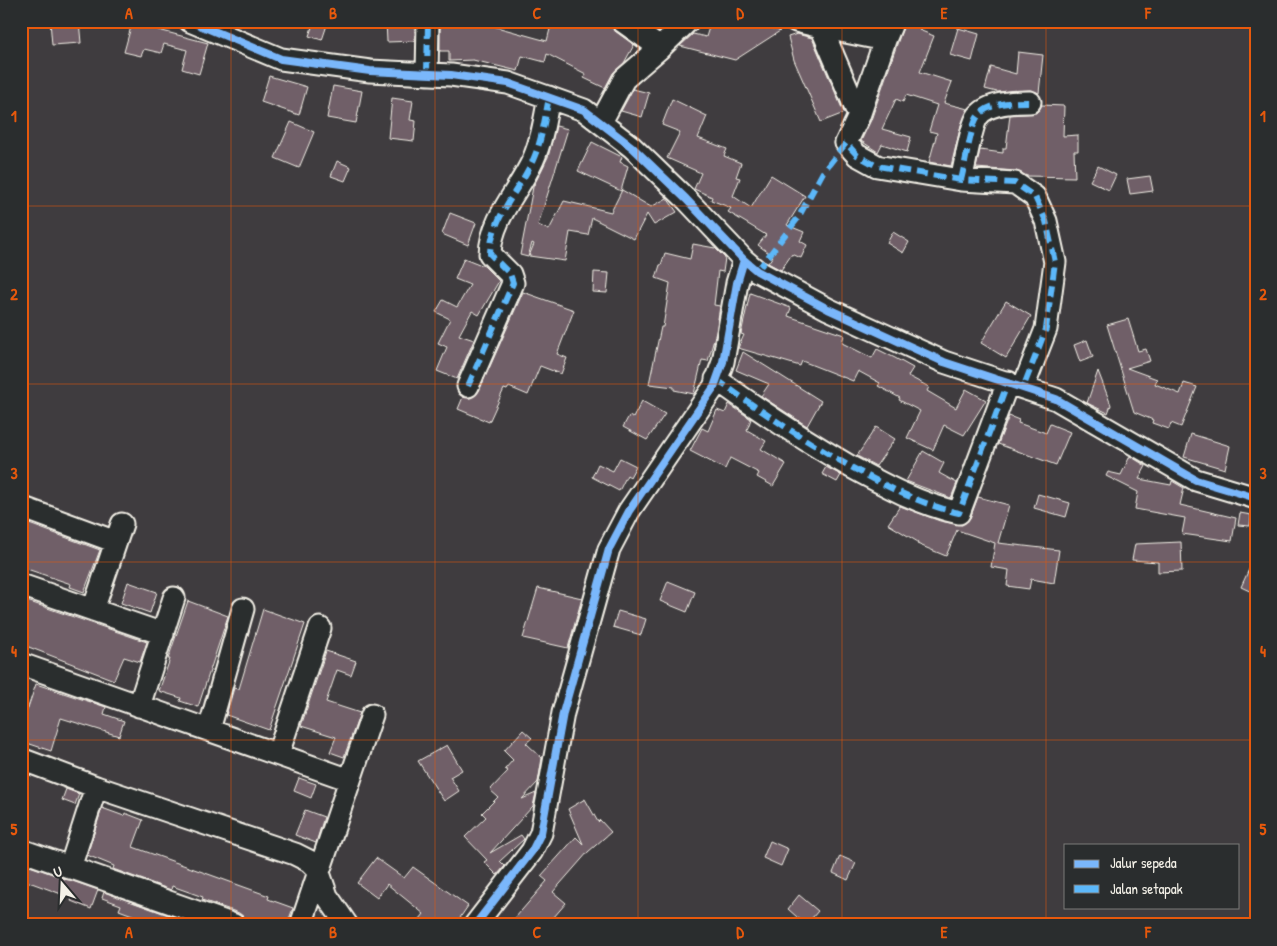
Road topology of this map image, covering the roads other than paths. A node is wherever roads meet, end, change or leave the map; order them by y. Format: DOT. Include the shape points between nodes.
graph roads {
  1 [pos="190,21"];
  2 [pos="428,21"];
  3 [pos="622,21"];
  4 [pos="688,21"];
  5 [pos="796,21"];
  6 [pos="213,26"];
  7 [pos="821,27"];
  8 [pos="889,31"];
  9 [pos="660,48"];
  10 [pos="427,74"];
  11 [pos="549,97"];
  12 [pos="1030,102"];
  13 [pos="860,116"];
  14 [pos="601,122"];
  15 [pos="961,180"];
  16 [pos="744,260"];
  17 [pos="716,379"];
  18 [pos="1016,385"];
  19 [pos="468,386"];
  20 [pos="1256,498"];
  21 [pos="21,507"];
  22 [pos="21,585"];
  23 [pos="174,598"];
  24 [pos="243,609"];
  25 [pos="93,610"];
  26 [pos="320,628"];
  27 [pos="163,634"];
  28 [pos="21,664"];
  29 [pos="139,706"];
  30 [pos="372,715"];
  31 [pos="209,730"];
  32 [pos="278,754"];
  33 [pos="21,759"];
  34 [pos="350,780"];
  35 [pos="96,787"];
  36 [pos="21,850"];
  37 [pos="70,868"];
  38 [pos="318,870"];
  39 [pos="234,925"];
  40 [pos="301,925"];
  41 [pos="347,925"];
  42 [pos="475,925"];
  1 -- 6 [label="street"];
  2 -- 10 [label="street"];
  3 -- 9 [label="street"];
  4 -- 9 [label="street"];
  5 -- 7 [label="street"];
  6 -- 10 [label="street" via="281,59 370,71"];
  7 -- 8 [label="street"];
  7 -- 13 [label="street"];
  8 -- 13 [label="street"];
  9 -- 14 [label="street" via="624,79"];
  10 -- 11 [label="street" via="508,83"];
  11 -- 14 [label="street" via="584,110"];
  11 -- 19 [label="street" via="533,161 497,223 490,254 510,274 514,283"];
  12 -- 15 [label="street" via="1009,102 977,117"];
  13 -- 15 [label="street" via="846,143 857,155 877,166"];
  14 -- 16 [label="street" via="686,199"];
  15 -- 18 [label="street" via="1015,183 1035,197 1046,221 1055,262 1046,329"];
  16 -- 17 [label="street" via="723,362"];
  16 -- 18 [label="street" via="775,280 880,333 944,362"];
  17 -- 18 [label="street" via="777,423 900,494 938,509 959,513"];
  17 -- 42 [label="street" via="629,511 609,549 563,713 542,833 532,851"];
  18 -- 20 [label="street" via="1056,399 1196,480"];
  21 -- 25 [label="street" via="119,533"];
  22 -- 25 [label="street"];
  23 -- 27 [label="street"];
  24 -- 31 [label="street"];
  25 -- 27 [label="street"];
  26 -- 32 [label="street"];
  27 -- 29 [label="street"];
  28 -- 29 [label="street"];
  29 -- 31 [label="street"];
  30 -- 34 [label="street"];
  31 -- 32 [label="street"];
  32 -- 34 [label="street"];
  33 -- 35 [label="street"];
  34 -- 38 [label="street"];
  35 -- 37 [label="street"];
  35 -- 38 [label="street" via="295,854"];
  36 -- 37 [label="street"];
  37 -- 39 [label="street"];
  38 -- 40 [label="street"];
  38 -- 41 [label="street" via="327,896"];
}
